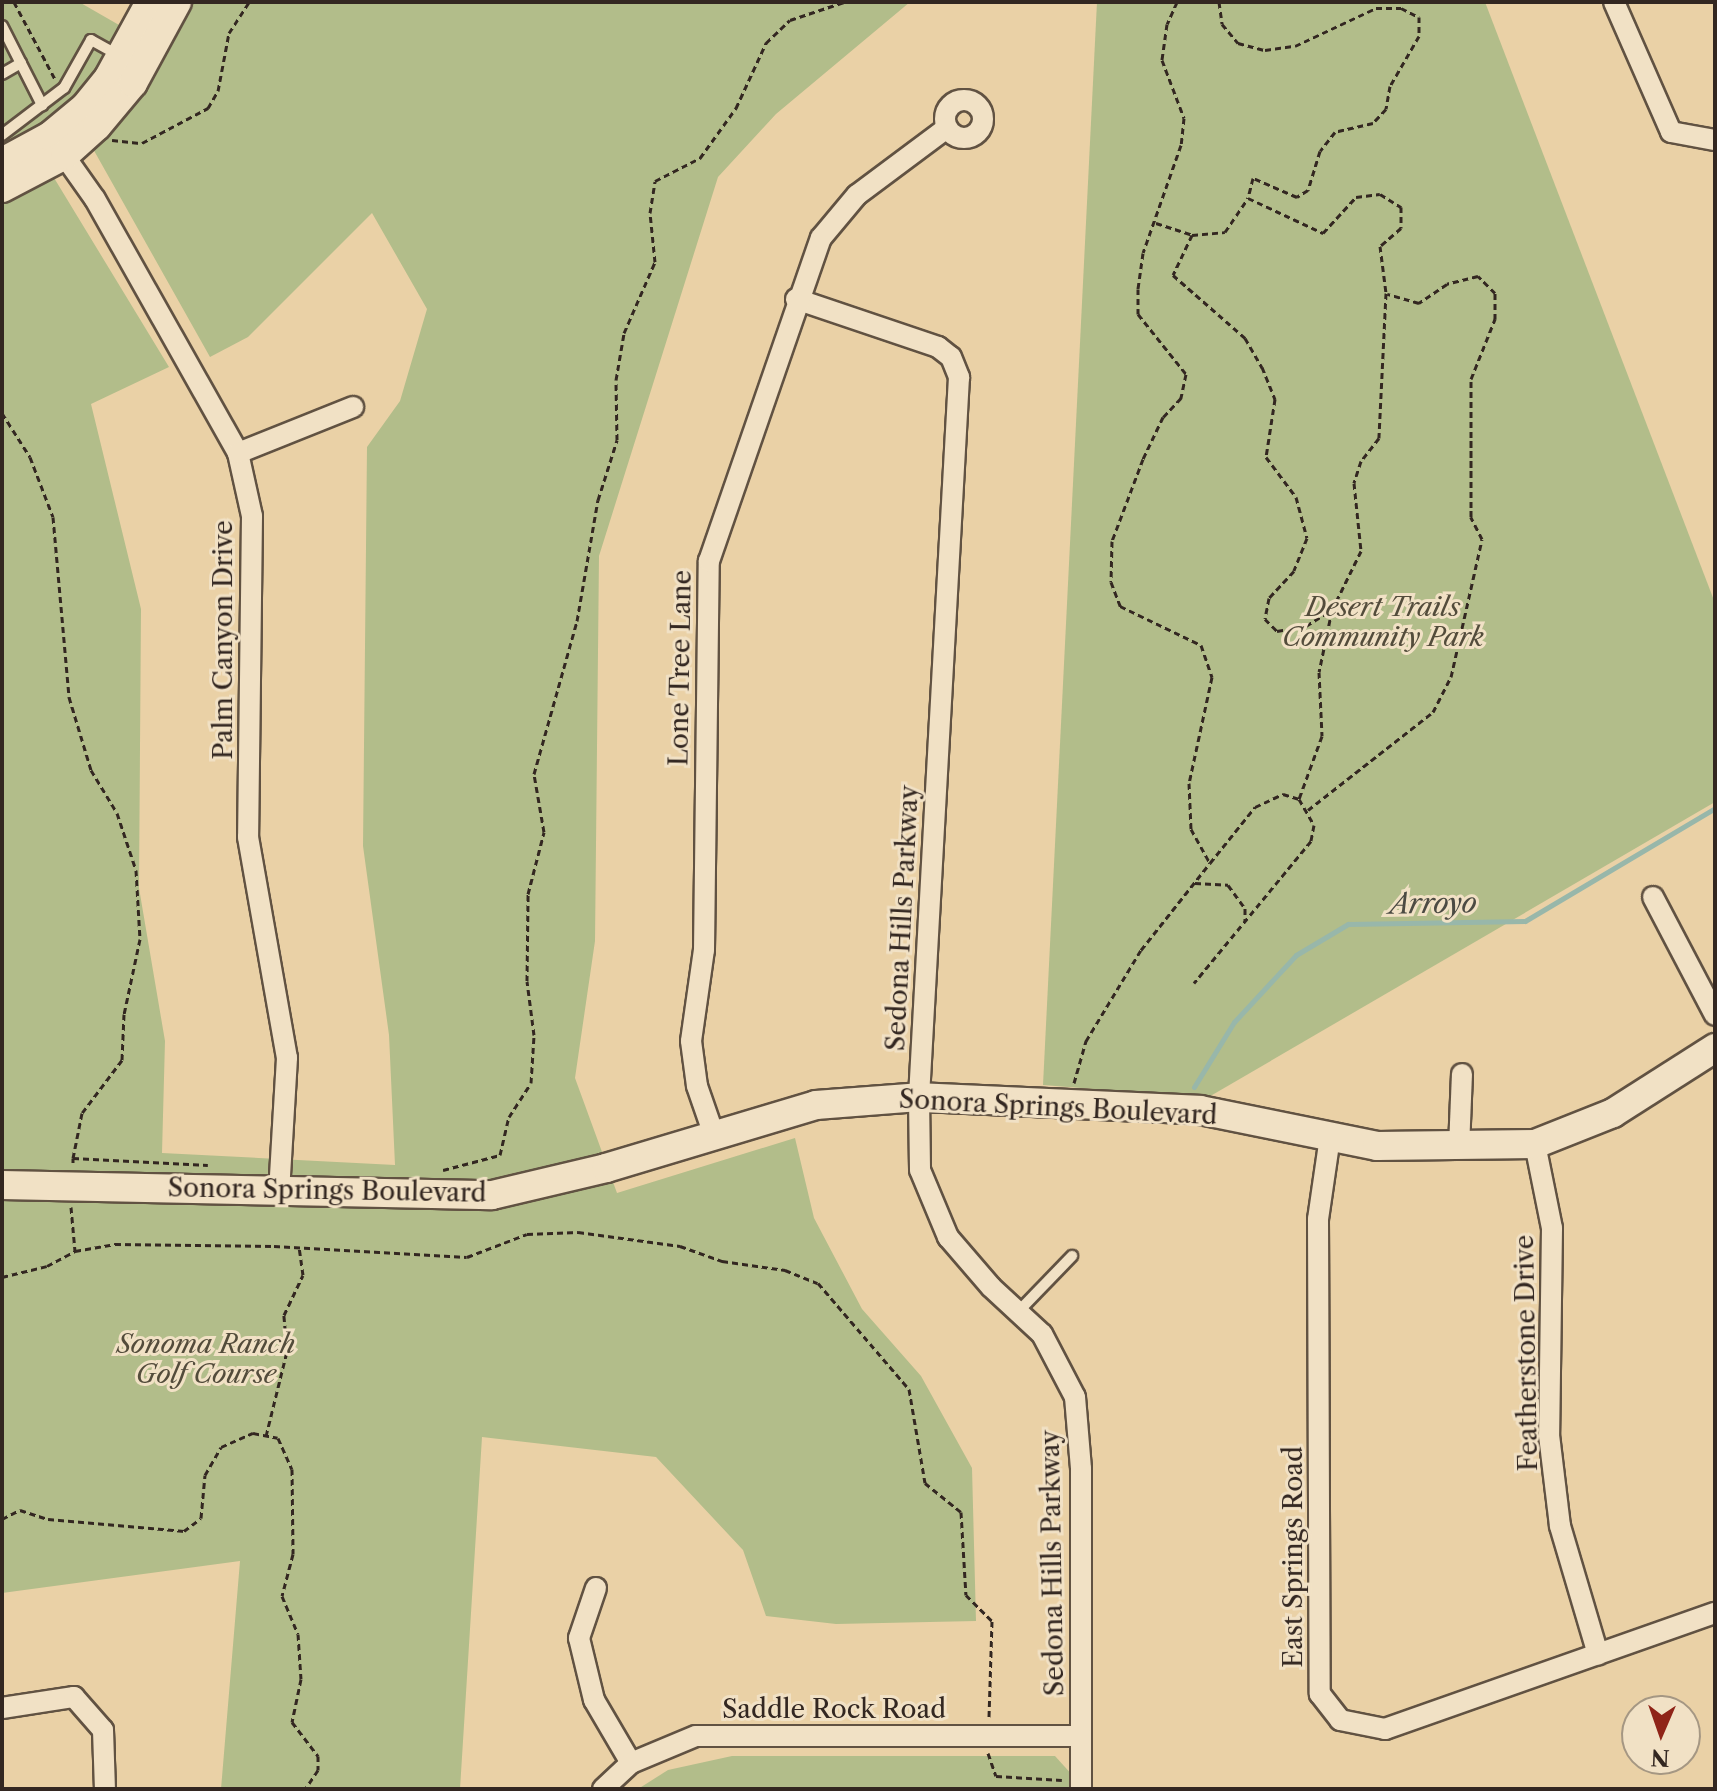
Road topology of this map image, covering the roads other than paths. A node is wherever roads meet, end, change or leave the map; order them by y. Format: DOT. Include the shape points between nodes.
graph roads {
  1 [pos="150,2"];
  2 [pos="177,2"];
  3 [pos="1614,2"];
  4 [pos="2,26"];
  5 [pos="131,62"];
  6 [pos="21,63"];
  7 [pos="2,74"];
  8 [pos="42,105"];
  9 [pos="947,128"];
  10 [pos="2,135"];
  11 [pos="1715,140"];
  12 [pos="58,146"];
  13 [pos="2,162"];
  14 [pos="2,188"];
  15 [pos="796,299"];
  16 [pos="353,407"];
  17 [pos="238,453"];
  18 [pos="1653,897"];
  19 [pos="1715,1015"];
  20 [pos="1715,1048"];
  21 [pos="1462,1074"];
  22 [pos="919,1097"];
  23 [pos="1330,1137"];
  24 [pos="715,1138"];
  25 [pos="1535,1144"];
  26 [pos="1459,1148"];
  27 [pos="2,1185"];
  28 [pos="279,1193"];
  29 [pos="1072,1256"];
  30 [pos="1018,1312"];
  31 [pos="596,1588"];
  32 [pos="1715,1613"];
  33 [pos="1598,1654"];
  34 [pos="2,1708"];
  35 [pos="1081,1736"];
  36 [pos="631,1763"];
  37 [pos="105,1789"];
  38 [pos="603,1789"];
  39 [pos="1081,1789"];
  1 -- 5 [label="street"];
  2 -- 5 [label="street"];
  3 -- 11 [label="street" via="1671,132"];
  4 -- 6 [label="lane"];
  5 -- 8 [label="lane" via="91,40 64,88"];
  5 -- 12 [label="street" via="97,126"];
  6 -- 7 [label="lane"];
  6 -- 8 [label="lane"];
  8 -- 10 [label="lane"];
  9 -- 15 [label="street, Lone Tree Lane" via="843,209 813,253"];
  12 -- 13 [label="street"];
  12 -- 14 [label="street"];
  12 -- 17 [label="street, Palm Canyon Drive" via="95,199"];
  15 -- 22 [label="street, Sedona Hills Parkway" via="938,347 951,357 959,377"];
  15 -- 24 [label="street, Lone Tree Lane" via="707,573 704,950 691,1041 697,1086"];
  16 -- 17 [label="street"];
  17 -- 28 [label="street, Palm Canyon Drive" via="252,516 248,837 287,1058"];
  18 -- 19 [label="street"];
  20 -- 25 [label="street, Sonora Springs Boulevard" via="1613,1113"];
  21 -- 26 [label="street"];
  22 -- 23 [label="street, Sonora Springs Boulevard" via="1200,1110"];
  22 -- 24 [label="street, Sonora Springs Boulevard" via="816,1105"];
  22 -- 30 [label="street, Sedona Hills Parkway" via="920,1170 948,1237"];
  23 -- 26 [label="street, Sonora Springs Boulevard" via="1377,1146"];
  23 -- 33 [label="street, East Springs Road" via="1318,1219 1320,1694 1340,1720 1385,1729"];
  24 -- 28 [label="street, Sonora Springs Boulevard" via="492,1195"];
  25 -- 26 [label="street, Sonora Springs Boulevard"];
  25 -- 33 [label="street, Featherstone Drive" via="1552,1228 1549,1435 1560,1526"];
  27 -- 28 [label="street, Sonora Springs Boulevard" via="72,1172"];
  29 -- 30 [label="lane"];
  30 -- 35 [label="street, Sedona Hills Parkway" via="1042,1334 1075,1397 1081,1469"];
  31 -- 36 [label="street" via="579,1638 594,1700"];
  32 -- 33 [label="street, East Springs Road"];
  34 -- 37 [label="street" via="74,1697 103,1730"];
  35 -- 36 [label="street, Saddle Rock Road" via="696,1736"];
  35 -- 39 [label="street, Sedona Hills Parkway"];
  36 -- 38 [label="street, Saddle Rock Road"];
}
